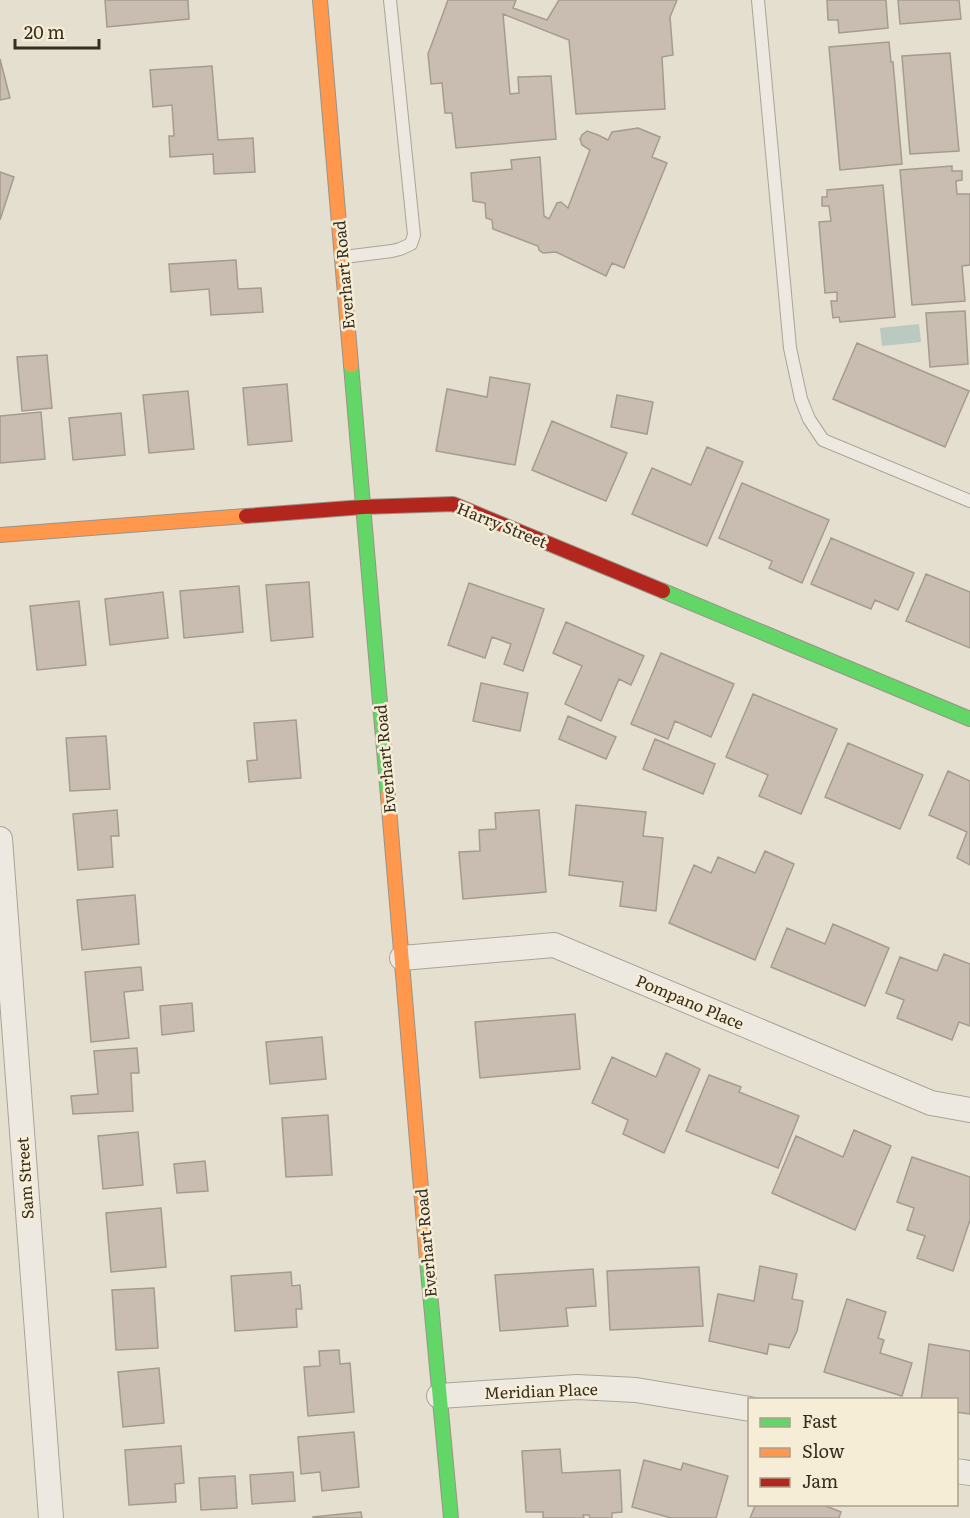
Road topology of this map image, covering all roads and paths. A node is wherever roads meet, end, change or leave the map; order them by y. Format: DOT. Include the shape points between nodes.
graph roads {
  1 [pos="320,0"];
  2 [pos="390,0"];
  3 [pos="758,0"];
  4 [pos="342,257"];
  5 [pos="970,501"];
  6 [pos="363,507"];
  7 [pos="0,535"];
  8 [pos="970,719"];
  9 [pos="0,839"];
  10 [pos="402,958"];
  11 [pos="970,1110"];
  12 [pos="439,1396"];
  13 [pos="748,1409"];
  14 [pos="51,1518"];
  15 [pos="451,1518"];
  1 -- 4 [label="main road, Everhart Road"];
  2 -- 4 [label="lane" via="414,235 411,244 400,249"];
  3 -- 5 [label="lane" via="790,348 809,419 824,440"];
  4 -- 6 [label="main road, Everhart Road"];
  6 -- 7 [label="main road, Harry Street"];
  6 -- 8 [label="main road, Harry Street" via="453,504"];
  6 -- 10 [label="main road, Everhart Road"];
  9 -- 14 [label="street, Sam Street"];
  10 -- 11 [label="street, Pompano Place" via="554,945 931,1103"];
  10 -- 12 [label="main road, Everhart Road"];
  12 -- 13 [label="street, Meridian Place" via="577,1387 636,1390"];
  12 -- 15 [label="main road, Everhart Road"];
}
